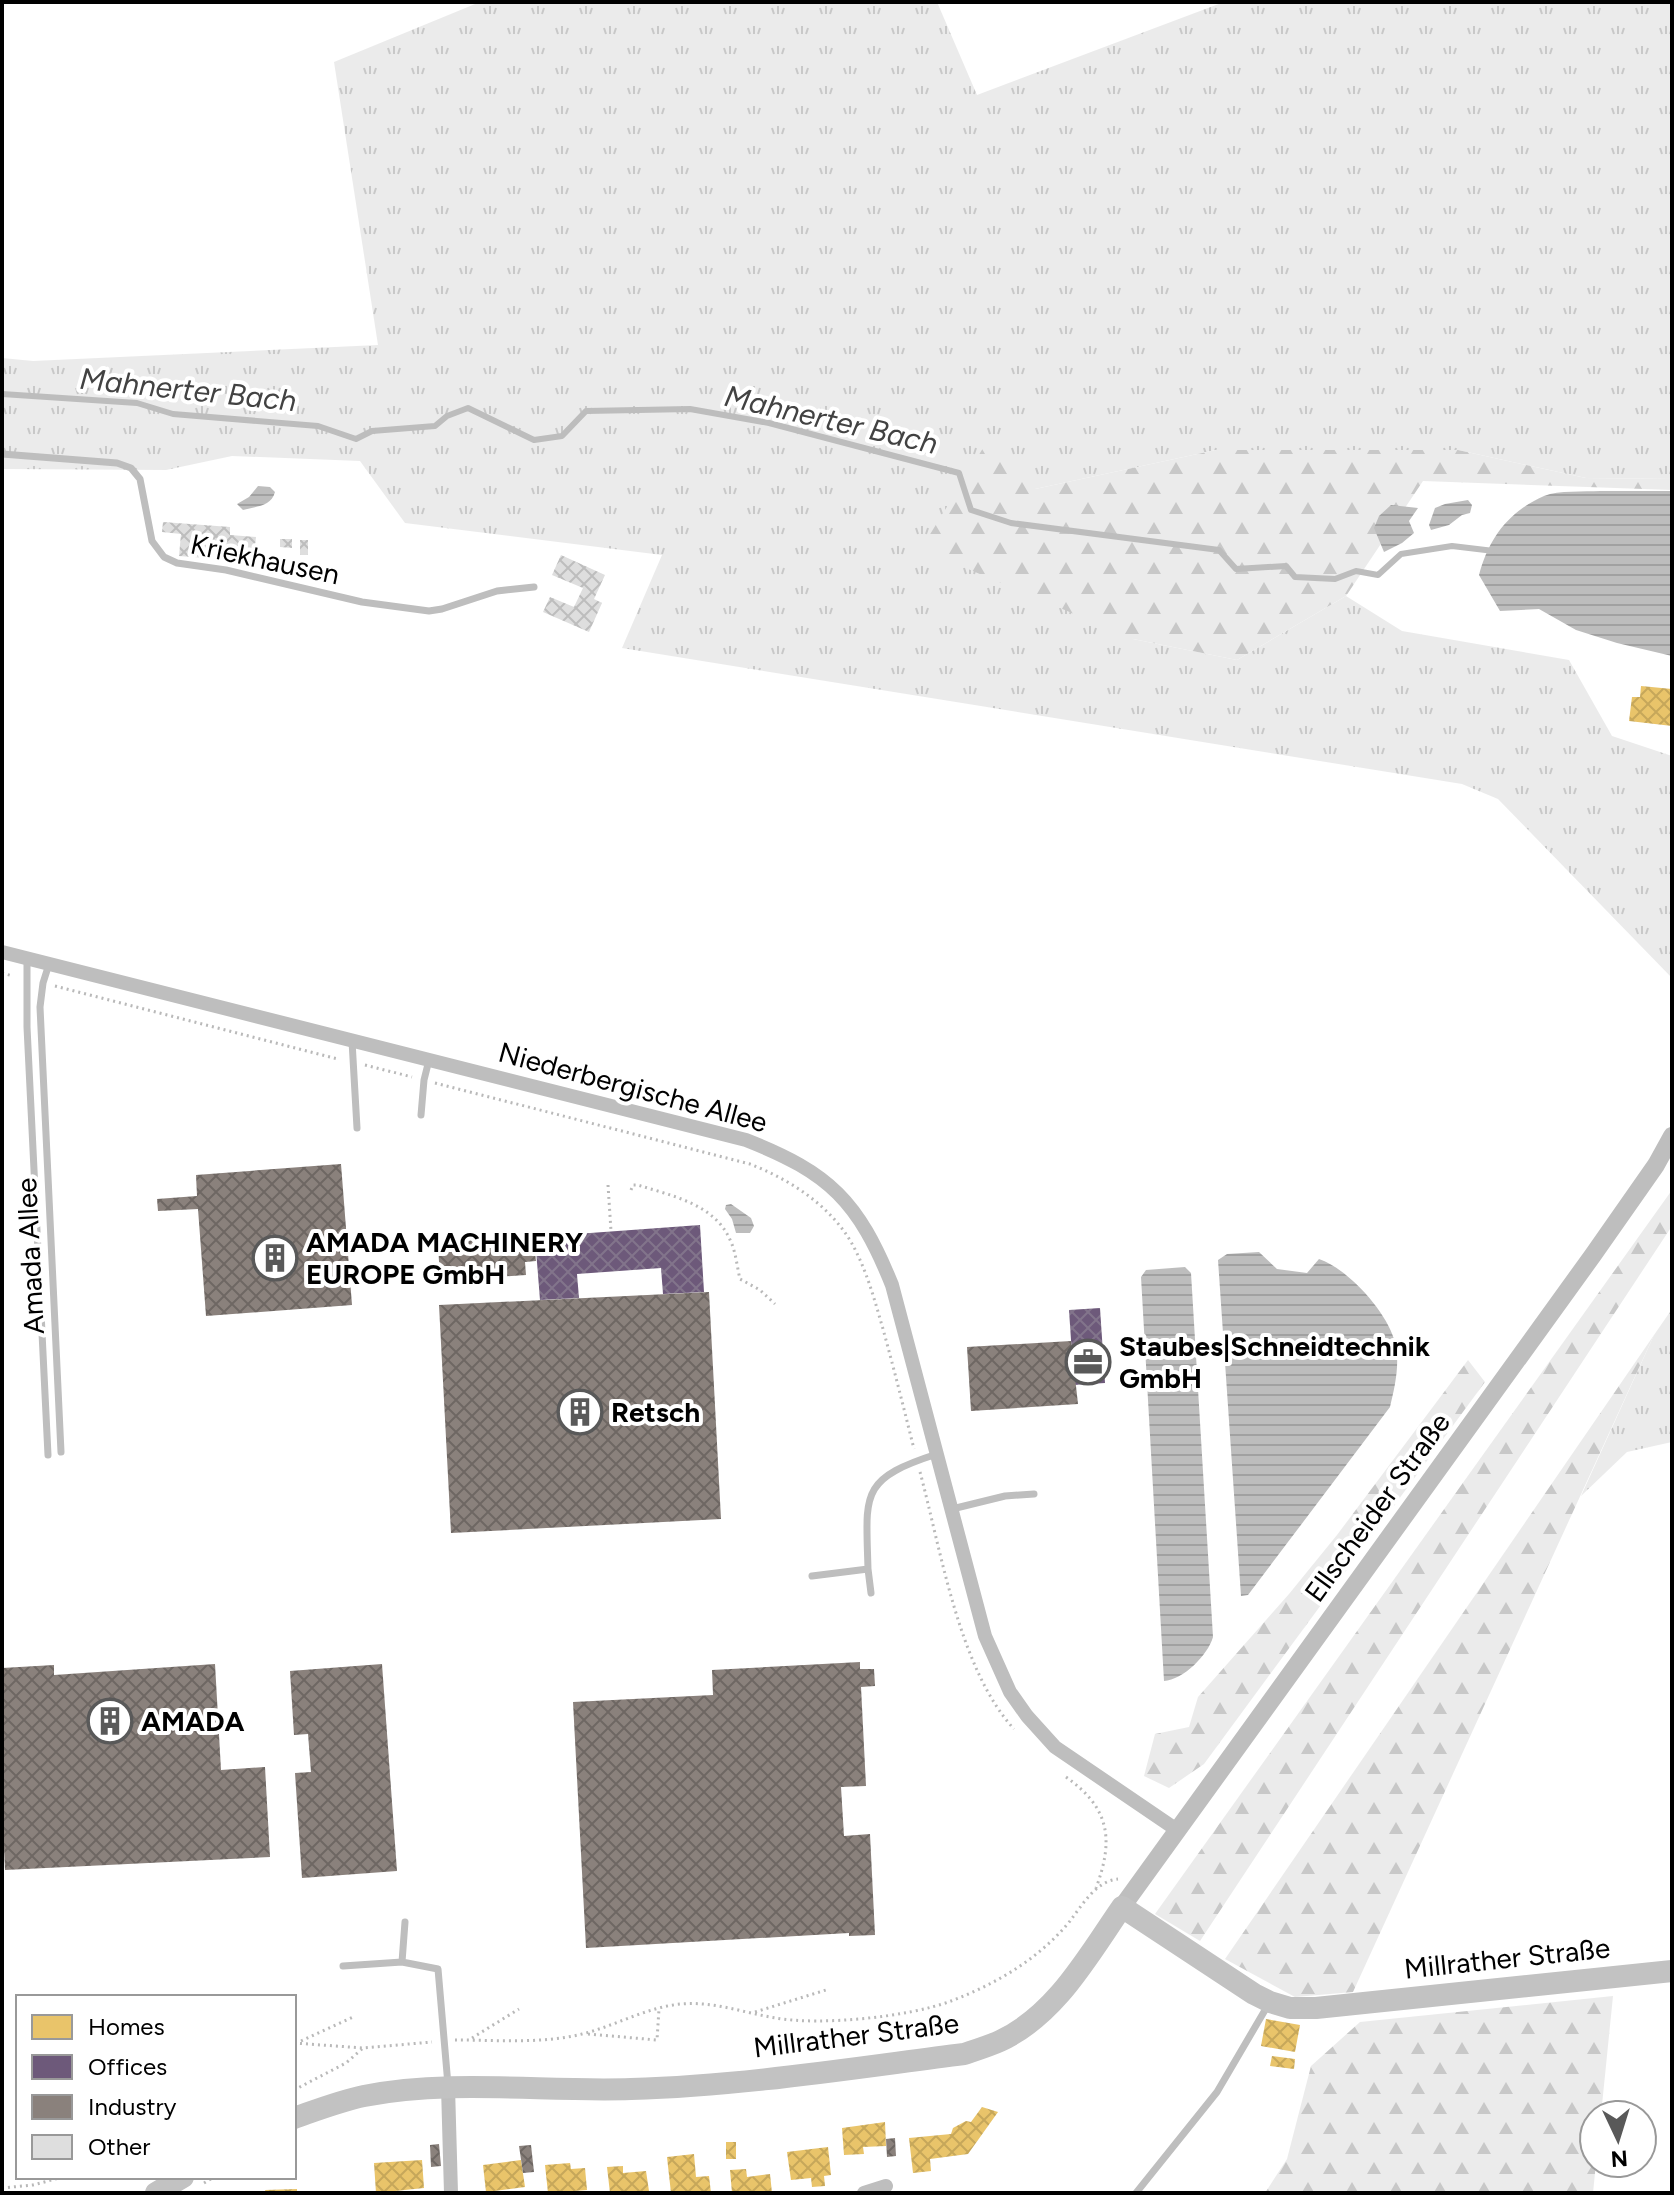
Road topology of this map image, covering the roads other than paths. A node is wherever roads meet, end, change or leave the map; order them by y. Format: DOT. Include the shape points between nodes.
graph roads {
  1 [pos="2,454"];
  2 [pos="534,587"];
  3 [pos="2,952"];
  4 [pos="27,958"];
  5 [pos="49,963"];
  6 [pos="352,1041"];
  7 [pos="429,1060"];
  8 [pos="421,1115"];
  9 [pos="357,1128"];
  10 [pos="1672,1136"];
  11 [pos="61,1452"];
  12 [pos="937,1454"];
  13 [pos="48,1455"];
  14 [pos="1034,1494"];
  15 [pos="952,1509"];
  16 [pos="868,1569"];
  17 [pos="812,1576"];
  18 [pos="871,1593"];
  19 [pos="1177,1830"];
  20 [pos="1122,1907"];
  21 [pos="405,1922"];
  22 [pos="402,1962"];
  23 [pos="343,1966"];
  24 [pos="1672,1971"];
  25 [pos="1262,1998"];
  26 [pos="448,2087"];
  27 [pos="296,2117"];
  28 [pos="180,2179"];
  29 [pos="886,2186"];
  30 [pos="156,2193"];
  31 [pos="451,2193"];
  32 [pos="864,2193"];
  33 [pos="1136,2193"];
  1 -- 2 [label="lane, Kriekhausen" via="131,468 140,479 152,541 164,557 177,563 429,611 497,591"];
  3 -- 4 [label="street, Niederbergische Allee"];
  4 -- 5 [label="street, Niederbergische Allee"];
  4 -- 13 [label="lane, Amada Allee"];
  5 -- 6 [label="street, Niederbergische Allee"];
  5 -- 11 [label="lane, Amada Allee" via="40,1007"];
  6 -- 7 [label="street, Niederbergische Allee"];
  6 -- 9 [label="lane"];
  7 -- 8 [label="lane"];
  7 -- 12 [label="street, Niederbergische Allee" via="746,1140 828,1183 858,1216 879,1252"];
  10 -- 19 [label="street, Ellscheider Straße" via="1593,1255"];
  12 -- 15 [label="street, Niederbergische Allee"];
  12 -- 16 [label="lane" via="889,1472 875,1486 868,1502"];
  14 -- 15 [label="lane"];
  15 -- 19 [label="street, Niederbergische Allee" via="985,1636 1010,1692 1055,1747"];
  16 -- 17 [label="lane"];
  16 -- 18 [label="lane"];
  19 -- 20 [label="street, Ellscheider Straße"];
  20 -- 25 [label="main road, Millrather Straße"];
  20 -- 26 [label="main road, Millrather Straße" via="1072,1981 1040,2015 999,2041 964,2054 684,2086"];
  21 -- 22 [label="lane"];
  22 -- 23 [label="lane"];
  22 -- 26 [label="lane" via="438,1969"];
  24 -- 25 [label="main road, Millrather Straße" via="1316,2008 1290,2008"];
  25 -- 33 [label="lane" via="1217,2092"];
  26 -- 27 [label="main road, Millrather Straße" via="365,2096"];
  26 -- 31 [label="street"];
  28 -- 30 [label="main road"];
  29 -- 32 [label="street"];
}
